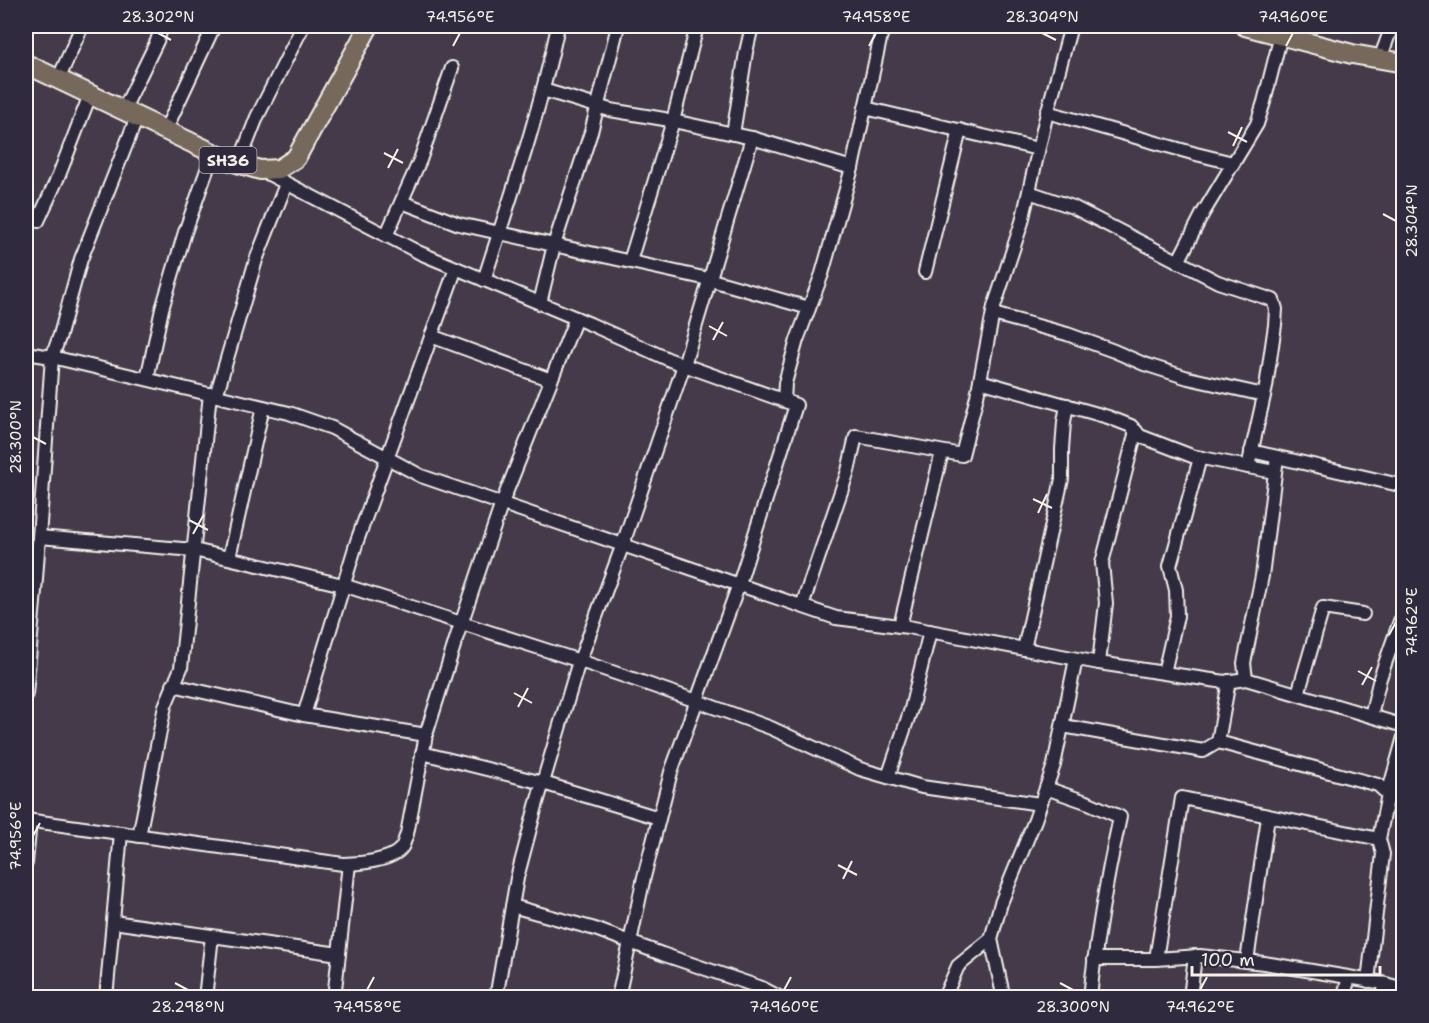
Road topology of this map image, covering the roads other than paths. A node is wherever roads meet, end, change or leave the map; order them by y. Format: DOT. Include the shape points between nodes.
graph roads {
  1 [pos="82,26"];
  2 [pos="162,26"];
  3 [pos="214,26"];
  4 [pos="303,26"];
  5 [pos="369,26"];
  6 [pos="558,26"];
  7 [pos="618,26"];
  8 [pos="697,26"];
  9 [pos="752,26"];
  10 [pos="883,26"];
  11 [pos="1071,26"];
  12 [pos="1245,26"];
  13 [pos="1392,26"];
  14 [pos="1281,35"];
  15 [pos="1380,59"];
  16 [pos="1404,63"];
  17 [pos="26,64"];
  18 [pos="452,68"];
  19 [pos="58,80"];
  20 [pos="543,90"];
  21 [pos="90,95"];
  22 [pos="597,106"];
  23 [pos="865,108"];
  24 [pos="1047,112"];
  25 [pos="130,114"];
  26 [pos="673,121"];
  27 [pos="960,130"];
  28 [pos="165,131"];
  29 [pos="733,134"];
  30 [pos="752,138"];
  31 [pos="1038,148"];
  32 [pos="213,153"];
  33 [pos="238,163"];
  34 [pos="1233,163"];
  35 [pos="852,168"];
  36 [pos="260,170"];
  37 [pos="286,184"];
  38 [pos="1029,192"];
  39 [pos="402,202"];
  40 [pos="38,221"];
  41 [pos="499,234"];
  42 [pos="386,236"];
  43 [pos="554,245"];
  44 [pos="630,261"];
  45 [pos="1178,262"];
  46 [pos="456,268"];
  47 [pos="925,272"];
  48 [pos="708,279"];
  49 [pos="484,280"];
  50 [pos="540,303"];
  51 [pos="809,308"];
  52 [pos="993,314"];
  53 [pos="576,318"];
  54 [pos="431,336"];
  55 [pos="26,353"];
  56 [pos="52,357"];
  57 [pos="684,365"];
  58 [pos="147,379"];
  59 [pos="551,380"];
  60 [pos="980,381"];
  61 [pos="1264,394"];
  62 [pos="213,395"];
  63 [pos="784,401"];
  64 [pos="1067,405"];
  65 [pos="263,407"];
  66 [pos="1136,431"];
  67 [pos="1251,451"];
  68 [pos="942,452"];
  69 [pos="1276,457"];
  70 [pos="387,458"];
  71 [pos="1200,458"];
  72 [pos="1248,467"];
  73 [pos="1274,472"];
  74 [pos="1404,486"];
  75 [pos="502,503"];
  76 [pos="39,537"];
  77 [pos="623,544"];
  78 [pos="194,550"];
  79 [pos="229,558"];
  80 [pos="739,584"];
  81 [pos="343,585"];
  82 [pos="802,606"];
  83 [pos="1363,615"];
  84 [pos="1400,621"];
  85 [pos="462,623"];
  86 [pos="900,626"];
  87 [pos="930,631"];
  88 [pos="1024,649"];
  89 [pos="1076,659"];
  90 [pos="580,661"];
  91 [pos="1099,663"];
  92 [pos="1164,673"];
  93 [pos="1246,679"];
  94 [pos="1229,681"];
  95 [pos="173,685"];
  96 [pos="26,694"];
  97 [pos="1298,694"];
  98 [pos="697,701"];
  99 [pos="304,715"];
  100 [pos="1371,716"];
  101 [pos="1063,726"];
  102 [pos="1404,726"];
  103 [pos="426,735"];
  104 [pos="1404,737"];
  105 [pos="1218,742"];
  106 [pos="422,753"];
  107 [pos="888,777"];
  108 [pos="543,783"];
  109 [pos="1046,788"];
  110 [pos="1388,794"];
  111 [pos="1404,800"];
  112 [pos="1040,804"];
  113 [pos="1268,817"];
  114 [pos="659,818"];
  115 [pos="28,820"];
  116 [pos="121,833"];
  117 [pos="139,836"];
  118 [pos="1379,839"];
  119 [pos="26,863"];
  120 [pos="349,864"];
  121 [pos="512,906"];
  122 [pos="113,922"];
  123 [pos="212,936"];
  124 [pos="991,939"];
  125 [pos="630,941"];
  126 [pos="339,954"];
  127 [pos="1194,956"];
  128 [pos="1156,958"];
  129 [pos="1094,959"];
  130 [pos="1247,961"];
  131 [pos="1349,978"];
  132 [pos="1368,981"];
  133 [pos="1386,984"];
  134 [pos="1404,989"];
  135 [pos="106,998"];
  136 [pos="205,998"];
  137 [pos="334,998"];
  138 [pos="496,998"];
  139 [pos="618,998"];
  140 [pos="782,998"];
  141 [pos="944,998"];
  142 [pos="1001,998"];
  143 [pos="1090,998"];
  144 [pos="1190,998"];
  145 [pos="1343,998"];
  146 [pos="1382,998"];
  1 -- 19 [label="street"];
  2 -- 25 [label="street"];
  3 -- 28 [label="street"];
  4 -- 33 [label="street"];
  5 -- 36 [label="highway, SH36" via="296,158 279,169"];
  6 -- 20 [label="street"];
  7 -- 22 [label="street"];
  8 -- 26 [label="street"];
  9 -- 29 [label="street"];
  10 -- 23 [label="street"];
  11 -- 24 [label="street"];
  12 -- 14 [label="highway"];
  13 -- 15 [label="street"];
  14 -- 15 [label="highway"];
  14 -- 34 [label="street" via="1257,124"];
  15 -- 16 [label="highway"];
  17 -- 19 [label="highway, SH36"];
  18 -- 39 [label="street"];
  19 -- 21 [label="highway, SH36"];
  20 -- 22 [label="street"];
  20 -- 41 [label="street"];
  21 -- 25 [label="highway, SH36"];
  21 -- 40 [label="street"];
  22 -- 26 [label="street"];
  22 -- 43 [label="street"];
  23 -- 27 [label="street"];
  23 -- 35 [label="street"];
  24 -- 31 [label="street"];
  24 -- 34 [label="street"];
  25 -- 28 [label="highway, SH36"];
  25 -- 56 [label="street"];
  26 -- 29 [label="street"];
  26 -- 44 [label="street"];
  27 -- 31 [label="street"];
  27 -- 47 [label="street"];
  28 -- 32 [label="highway, SH36"];
  29 -- 30 [label="street"];
  30 -- 35 [label="street"];
  30 -- 48 [label="street"];
  31 -- 38 [label="street"];
  32 -- 33 [label="highway, SH36"];
  32 -- 58 [label="street" via="162,309"];
  33 -- 36 [label="highway, SH36"];
  34 -- 45 [label="street"];
  35 -- 51 [label="street"];
  36 -- 37 [label="street"];
  37 -- 42 [label="street"];
  37 -- 62 [label="street" via="256,260"];
  38 -- 45 [label="street" via="1073,207"];
  38 -- 52 [label="street"];
  39 -- 41 [label="street" via="459,224"];
  39 -- 42 [label="street"];
  41 -- 43 [label="street"];
  41 -- 49 [label="street"];
  42 -- 46 [label="street"];
  43 -- 44 [label="street"];
  43 -- 50 [label="street"];
  44 -- 48 [label="street"];
  45 -- 61 [label="street" via="1218,282 1273,300 1275,325"];
  46 -- 49 [label="street"];
  46 -- 54 [label="street"];
  48 -- 51 [label="street"];
  48 -- 57 [label="street"];
  49 -- 50 [label="street"];
  50 -- 53 [label="street"];
  51 -- 63 [label="street" via="785,382"];
  52 -- 60 [label="street"];
  52 -- 61 [label="street" via="1067,334 1188,378"];
  53 -- 57 [label="street"];
  53 -- 59 [label="street"];
  54 -- 59 [label="street"];
  54 -- 70 [label="street"];
  55 -- 56 [label="street"];
  56 -- 58 [label="street"];
  56 -- 76 [label="street"];
  57 -- 63 [label="street"];
  57 -- 77 [label="street"];
  58 -- 62 [label="street"];
  59 -- 75 [label="street"];
  60 -- 64 [label="street"];
  60 -- 68 [label="street" via="962,455"];
  61 -- 67 [label="street"];
  62 -- 65 [label="street"];
  62 -- 78 [label="street"];
  63 -- 80 [label="street" via="796,405"];
  64 -- 66 [label="street"];
  64 -- 88 [label="street" via="1062,479"];
  65 -- 70 [label="street" via="332,429"];
  65 -- 79 [label="street"];
  66 -- 71 [label="street" via="1140,436"];
  66 -- 91 [label="street" via="1102,563 1106,603"];
  67 -- 69 [label="street"];
  67 -- 72 [label="street"];
  68 -- 82 [label="street" via="856,436"];
  68 -- 86 [label="street"];
  69 -- 73 [label="street"];
  69 -- 74 [label="street"];
  70 -- 75 [label="street" via="421,476"];
  70 -- 81 [label="street"];
  71 -- 72 [label="street"];
  71 -- 92 [label="street" via="1170,566 1177,616"];
  72 -- 73 [label="street"];
  73 -- 93 [label="street" via="1262,576 1244,663"];
  75 -- 77 [label="street"];
  75 -- 85 [label="street"];
  76 -- 78 [label="street"];
  76 -- 96 [label="street"];
  77 -- 80 [label="street"];
  77 -- 90 [label="street"];
  78 -- 79 [label="street"];
  78 -- 95 [label="street" via="181,668"];
  79 -- 81 [label="street"];
  80 -- 82 [label="street"];
  80 -- 98 [label="street"];
  81 -- 85 [label="street"];
  81 -- 99 [label="street"];
  82 -- 86 [label="street" via="836,618"];
  83 -- 97 [label="street" via="1323,608"];
  84 -- 100 [label="street"];
  85 -- 90 [label="street"];
  85 -- 103 [label="street"];
  86 -- 87 [label="street"];
  87 -- 88 [label="street"];
  87 -- 107 [label="street"];
  88 -- 89 [label="street"];
  89 -- 91 [label="street"];
  89 -- 101 [label="street"];
  90 -- 98 [label="street"];
  90 -- 108 [label="street"];
  91 -- 92 [label="street"];
  92 -- 94 [label="street"];
  93 -- 94 [label="street"];
  93 -- 97 [label="street"];
  94 -- 105 [label="street"];
  95 -- 99 [label="street"];
  95 -- 117 [label="street" via="165,706"];
  97 -- 100 [label="street"];
  98 -- 107 [label="street"];
  98 -- 114 [label="street"];
  99 -- 103 [label="street"];
  100 -- 102 [label="street"];
  101 -- 105 [label="street" via="1203,751"];
  101 -- 109 [label="street"];
  103 -- 106 [label="street"];
  104 -- 110 [label="street"];
  105 -- 110 [label="street" via="1378,785"];
  106 -- 108 [label="street"];
  106 -- 120 [label="street" via="401,848 395,854"];
  107 -- 112 [label="street" via="922,787"];
  108 -- 114 [label="street"];
  108 -- 121 [label="street"];
  109 -- 112 [label="street"];
  109 -- 129 [label="street" via="1120,817"];
  110 -- 111 [label="street"];
  110 -- 118 [label="street"];
  112 -- 124 [label="street"];
  113 -- 118 [label="street"];
  113 -- 128 [label="street" via="1182,798"];
  113 -- 130 [label="street"];
  114 -- 125 [label="street"];
  115 -- 116 [label="street"];
  115 -- 119 [label="street"];
  116 -- 117 [label="street"];
  116 -- 122 [label="street"];
  117 -- 120 [label="street"];
  118 -- 132 [label="street" via="1383,854"];
  120 -- 126 [label="street"];
  121 -- 125 [label="street"];
  121 -- 138 [label="street"];
  122 -- 123 [label="street"];
  122 -- 135 [label="street"];
  123 -- 126 [label="street"];
  123 -- 136 [label="street"];
  124 -- 141 [label="street" via="958,966"];
  124 -- 142 [label="street"];
  125 -- 139 [label="street"];
  125 -- 140 [label="street"];
  126 -- 137 [label="street"];
  127 -- 128 [label="street"];
  127 -- 130 [label="street"];
  127 -- 144 [label="street"];
  128 -- 129 [label="street"];
  129 -- 143 [label="street"];
  130 -- 131 [label="street"];
  131 -- 132 [label="street"];
  131 -- 145 [label="street"];
  132 -- 133 [label="street"];
  133 -- 134 [label="street"];
  133 -- 146 [label="street"];
}
